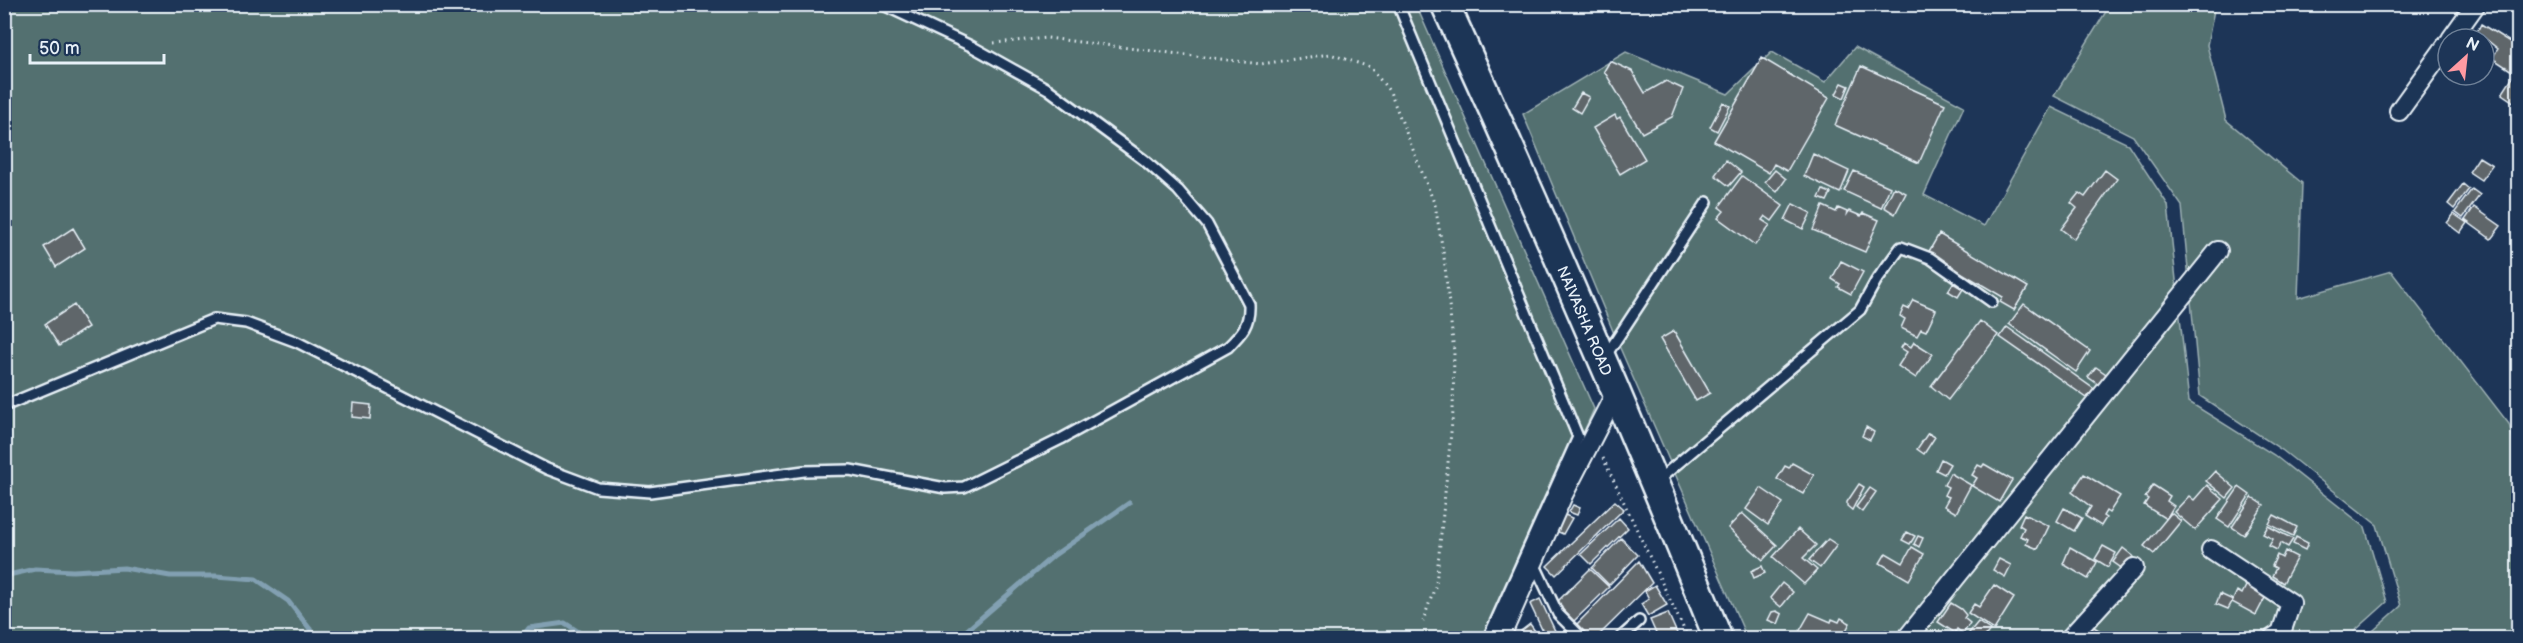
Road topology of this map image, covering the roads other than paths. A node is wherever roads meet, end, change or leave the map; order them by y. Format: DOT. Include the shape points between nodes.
graph roads {
  1 [pos="881,4"];
  2 [pos="1398,4"];
  3 [pos="1445,4"];
  4 [pos="2476,4"];
  5 [pos="2460,27"];
  6 [pos="2436,60"];
  7 [pos="2399,111"];
  8 [pos="1707,202"];
  9 [pos="2218,251"];
  10 [pos="1992,302"];
  11 [pos="1602,362"];
  12 [pos="1615,394"];
  13 [pos="4,406"];
  14 [pos="1655,482"];
  15 [pos="2211,550"];
  16 [pos="1534,563"];
  17 [pos="2134,568"];
  18 [pos="1639,621"];
  19 [pos="1488,639"];
  20 [pos="1500,639"];
  21 [pos="1582,639"];
  22 [pos="1620,639"];
  23 [pos="1718,639"];
  24 [pos="1907,639"];
  25 [pos="2070,639"];
  26 [pos="2273,639"];
  1 -- 13 [label="lane" via="971,46 1048,89 1178,190 1207,224 1249,304 1250,318 1244,331 1228,347 1061,439 964,487 945,488 850,470 804,471 650,492 598,488 547,470 297,342 246,323 214,319"];
  2 -- 19 [label="lane" via="1578,437"];
  3 -- 11 [label="main road, NAIVASHA ROAD"];
  4 -- 5 [label="street"];
  6 -- 7 [label="street"];
  8 -- 11 [label="lane"];
  9 -- 24 [label="street"];
  10 -- 14 [label="lane" via="1930,258 1901,247 1860,310"];
  11 -- 12 [label="main road, NAIVASHA ROAD"];
  12 -- 14 [label="main road, NAIVASHA ROAD"];
  12 -- 16 [label="street" via="1563,495"];
  14 -- 23 [label="main road, NAIVASHA ROAD"];
  15 -- 26 [label="street" via="2291,603 2281,633"];
  16 -- 20 [label="street"];
  16 -- 21 [label="lane" via="1558,614"];
  17 -- 25 [label="street"];
  18 -- 22 [label="lane"];
}
